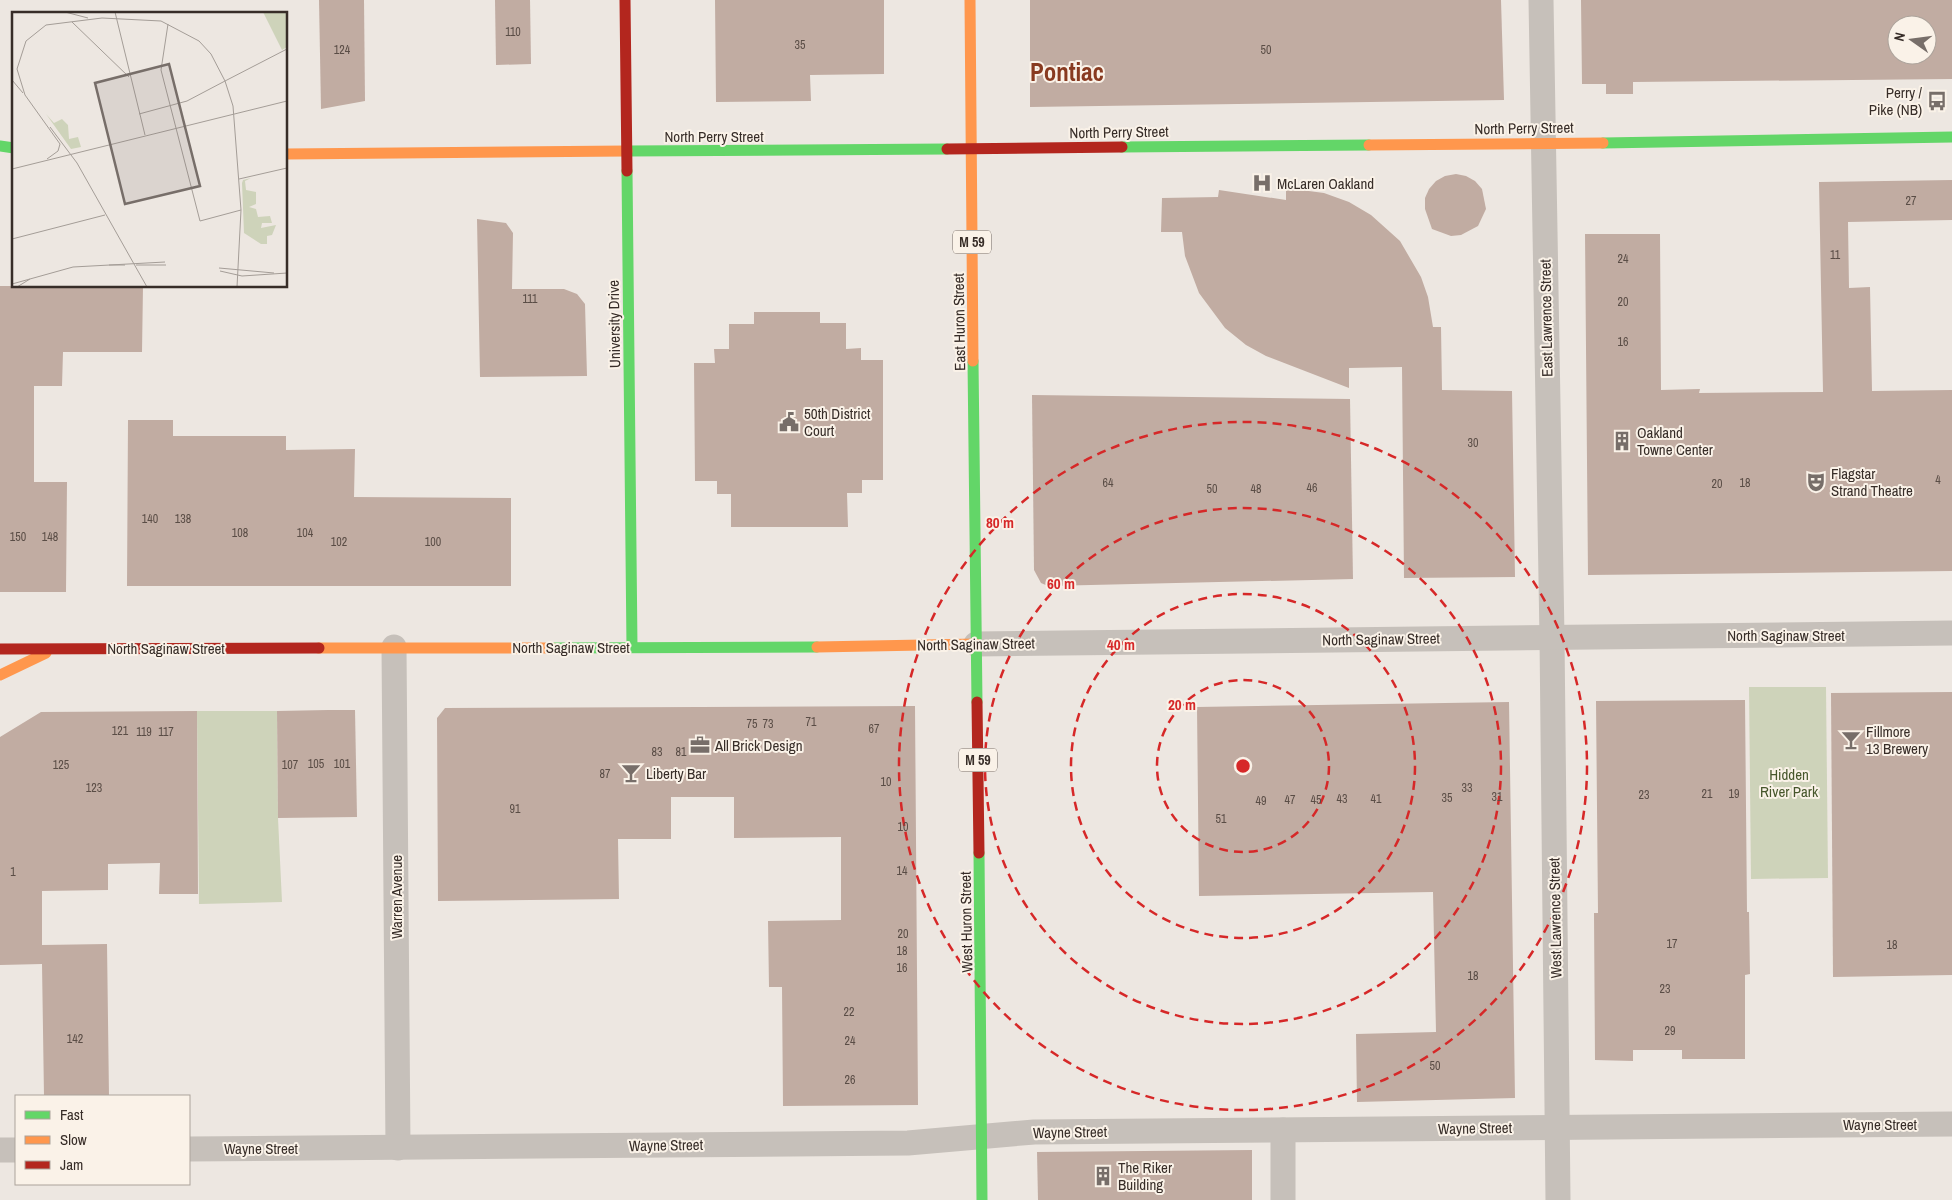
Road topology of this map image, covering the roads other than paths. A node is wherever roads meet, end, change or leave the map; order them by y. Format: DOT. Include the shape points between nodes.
graph roads {
  1 [pos="625,0"];
  2 [pos="970,0"];
  3 [pos="1541,0"];
  4 [pos="1952,138"];
  5 [pos="1543,143"];
  6 [pos="972,148"];
  7 [pos="627,151"];
  8 [pos="288,154"];
  9 [pos="1952,633"];
  10 [pos="1552,637"];
  11 [pos="976,644"];
  12 [pos="394,647"];
  13 [pos="632,647"];
  14 [pos="0,649"];
  15 [pos="62,649"];
  16 [pos="0,675"];
  17 [pos="1952,1124"];
  18 [pos="1557,1127"];
  19 [pos="1283,1130"];
  20 [pos="982,1137"];
  21 [pos="398,1148"];
  22 [pos="190,1149"];
  23 [pos="0,1150"];
  24 [pos="15,1150"];
  25 [pos="982,1200"];
  26 [pos="1283,1200"];
  27 [pos="1558,1200"];
  1 -- 7 [label="main road, University Drive"];
  2 -- 6 [label="main road, East Huron Street / M 59"];
  3 -- 5 [label="street, East Lawrence Street"];
  4 -- 5 [label="main road, North Perry Street"];
  5 -- 6 [label="main road, North Perry Street"];
  5 -- 10 [label="street, East Lawrence Street"];
  6 -- 7 [label="main road, North Perry Street"];
  6 -- 11 [label="main road, East Huron Street / M 59"];
  7 -- 8 [label="main road, North Perry Street"];
  7 -- 13 [label="main road, University Drive"];
  9 -- 10 [label="street, North Saginaw Street"];
  10 -- 11 [label="street, North Saginaw Street"];
  10 -- 18 [label="street, West Lawrence Street"];
  11 -- 13 [label="main road, North Saginaw Street"];
  11 -- 20 [label="main road, West Huron Street / M 59"];
  12 -- 13 [label="main road, North Saginaw Street"];
  12 -- 15 [label="main road, North Saginaw Street"];
  12 -- 21 [label="street, Warren Avenue"];
  14 -- 15 [label="main road, North Saginaw Street"];
  15 -- 16 [label="main road" via="37,656"];
  17 -- 18 [label="street, Wayne Street"];
  18 -- 19 [label="street, Wayne Street"];
  18 -- 27 [label="street, West Lawrence Street"];
  19 -- 20 [label="street, Wayne Street" via="1034,1132"];
  19 -- 26 [label="street"];
  20 -- 21 [label="street, Wayne Street" via="908,1143"];
  20 -- 25 [label="main road, West Huron Street / M 59"];
  21 -- 22 [label="street, Wayne Street"];
  23 -- 24 [label="street"];
}
